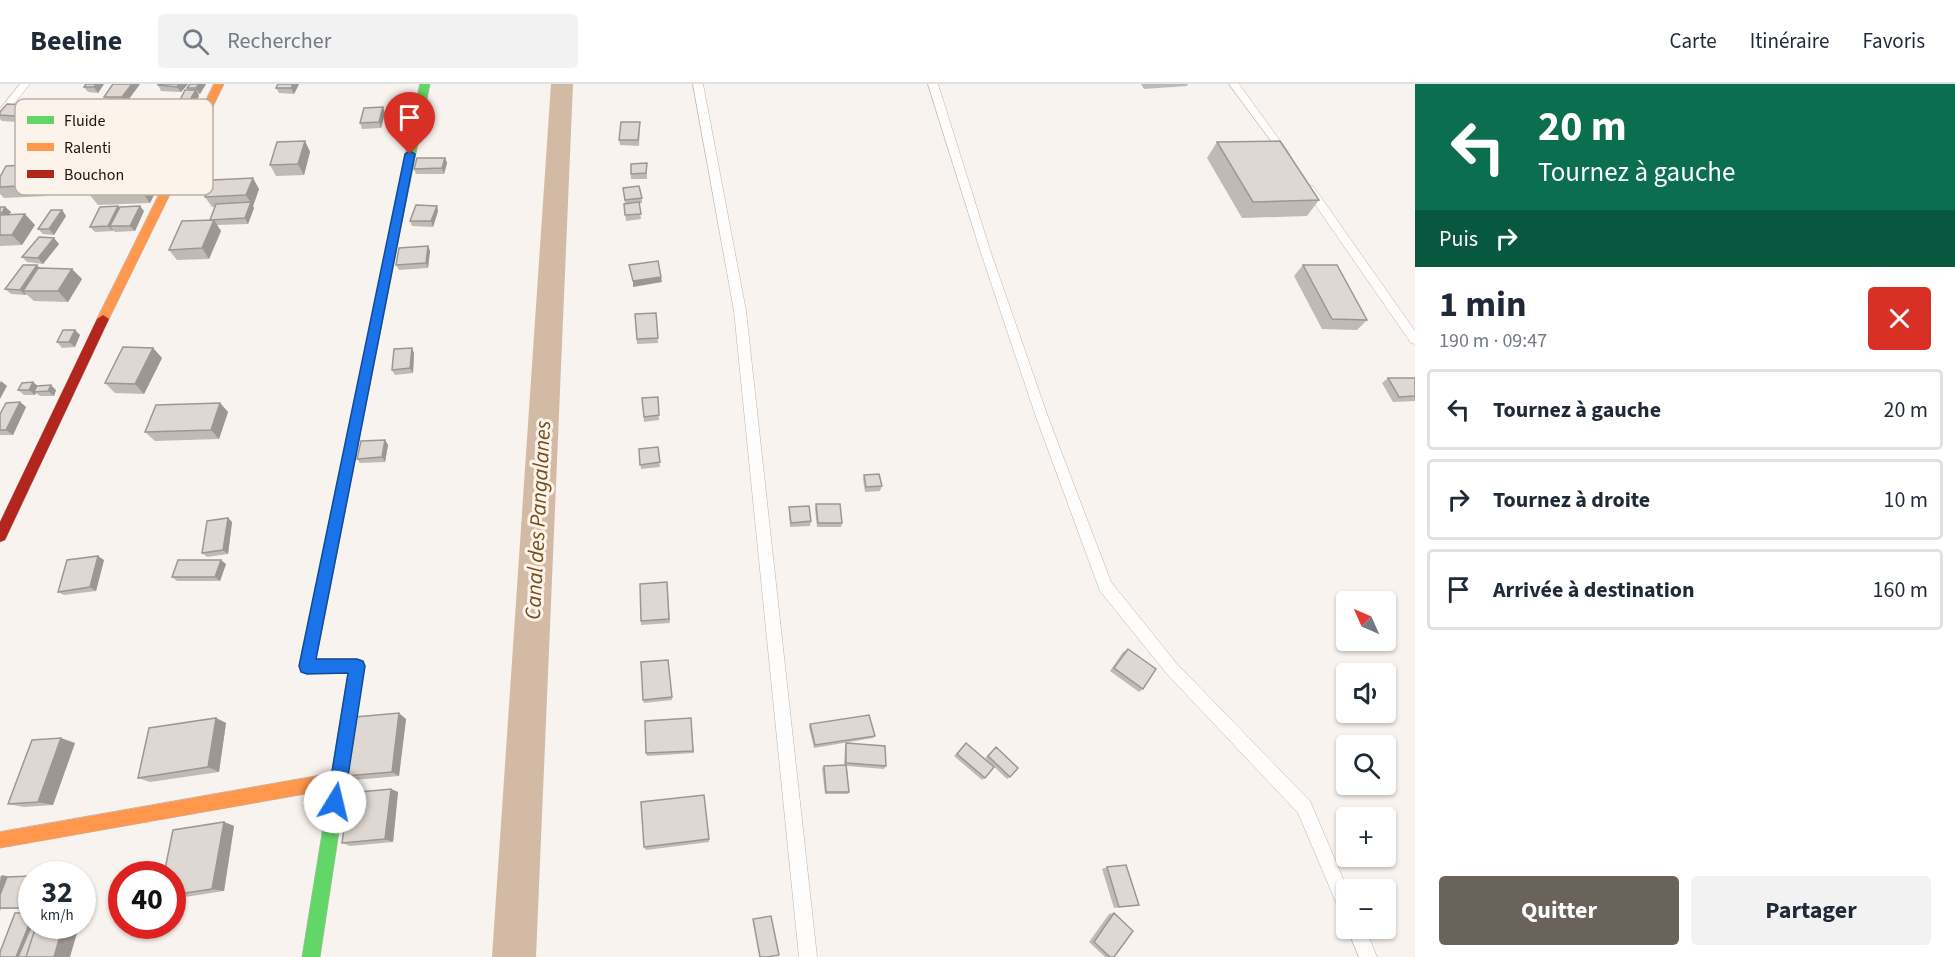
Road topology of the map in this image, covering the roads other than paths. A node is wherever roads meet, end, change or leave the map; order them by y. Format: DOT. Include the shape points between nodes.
graph roads {
  1 [pos="25,84"];
  2 [pos="219,84"];
  3 [pos="424,84"];
  4 [pos="698,84"];
  5 [pos="933,84"];
  6 [pos="1234,84"];
  7 [pos="212,99"];
  8 [pos="0,115"];
  9 [pos="1293,166"];
  10 [pos="1300,175"];
  11 [pos="164,195"];
  12 [pos="1415,340"];
  13 [pos="0,536"];
  14 [pos="339,780"];
  15 [pos="0,840"];
  16 [pos="1336,882"];
  17 [pos="1361,939"];
  18 [pos="311,957"];
  19 [pos="808,957"];
  20 [pos="1368,957"];
  1 -- 8 [label="lane"];
  2 -- 7 [label="street"];
  3 -- 14 [label="street" via="307,666 357,666"];
  4 -- 19 [label="lane" via="740,311"];
  5 -- 16 [label="lane" via="1042,417 1105,586 1172,669 1304,807"];
  6 -- 9 [label="lane"];
  10 -- 12 [label="lane"];
  11 -- 13 [label="street"];
  14 -- 15 [label="street"];
  14 -- 18 [label="street"];
  17 -- 20 [label="lane"];
}
